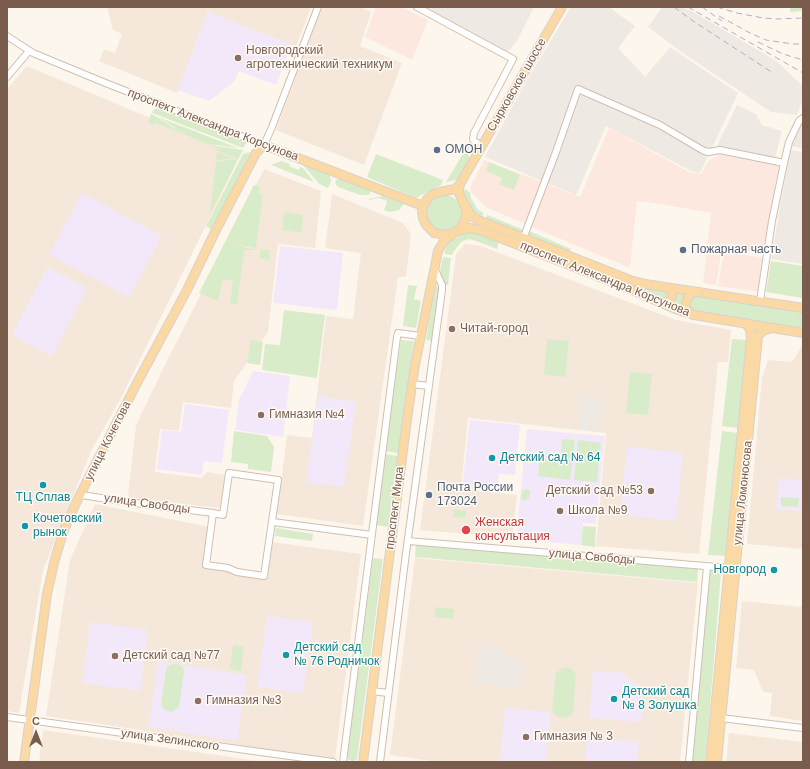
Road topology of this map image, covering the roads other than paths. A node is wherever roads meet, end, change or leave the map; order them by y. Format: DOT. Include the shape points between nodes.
graph roads {
  1 [pos="318,7"];
  2 [pos="417,7"];
  3 [pos="562,7"];
  4 [pos="7,36"];
  5 [pos="29,51"];
  6 [pos="7,77"];
  7 [pos="803,118"];
  8 [pos="264,145"];
  9 [pos="482,146"];
  10 [pos="784,163"];
  11 [pos="460,184"];
  12 [pos="440,192"];
  13 [pos="464,203"];
  14 [pos="423,206"];
  15 [pos="428,228"];
  16 [pos="455,232"];
  17 [pos="523,238"];
  18 [pos="437,255"];
  19 [pos="434,267"];
  20 [pos="663,286"];
  21 [pos="699,292"];
  22 [pos="760,301"];
  23 [pos="662,303"];
  24 [pos="803,308"];
  25 [pos="694,315"];
  26 [pos="745,323"];
  27 [pos="773,328"];
  28 [pos="803,333"];
  29 [pos="420,336"];
  30 [pos="755,336"];
  31 [pos="412,384"];
  32 [pos="429,386"];
  33 [pos="81,495"];
  34 [pos="213,514"];
  35 [pos="737,516"];
  36 [pos="273,522"];
  37 [pos="372,535"];
  38 [pos="408,541"];
  39 [pos="707,566"];
  40 [pos="729,568"];
  41 [pos="726,637"];
  42 [pos="372,691"];
  43 [pos="388,693"];
  44 [pos="7,717"];
  45 [pos="721,718"];
  46 [pos="30,720"];
  47 [pos="803,728"];
  48 [pos="24,762"];
  49 [pos="333,762"];
  50 [pos="343,762"];
  51 [pos="363,762"];
  52 [pos="380,762"];
  53 [pos="689,762"];
  54 [pos="710,762"];
  55 [pos="717,762"];
  1 -- 8 [label="street"];
  2 -- 9 [label="street" via="513,59 474,133 474,141"];
  3 -- 9 [label="main road, Сырковское шоссе"];
  4 -- 5 [label="street, проспект Александра Корсунова"];
  5 -- 6 [label="street"];
  5 -- 8 [label="street, проспект Александра Корсунова"];
  7 -- 10 [label="street" via="789,142"];
  8 -- 14 [label="main road, проспект Александра Корсунова"];
  8 -- 33 [label="main road, улица Кочетова" via="256,153"];
  9 -- 11 [label="main road, Сырковское шоссе"];
  10 -- 17 [label="street" via="720,150 704,151 660,125 578,89"];
  10 -- 22 [label="street"];
  11 -- 12 [label="main road" via="453,190"];
  11 -- 13 [label="main road" via="459,193"];
  12 -- 13 [label="main road" via="453,193"];
  12 -- 14 [label="main road" via="427,199"];
  13 -- 16 [label="main road, проспект Мира" via="464,222"];
  13 -- 17 [label="main road, проспект Александра Корсунова" via="474,218"];
  14 -- 15 [label="main road, проспект Мира" via="423,218"];
  15 -- 16 [label="main road, проспект Александра Корсунова" via="442,235"];
  15 -- 18 [label="main road, проспект Мира" via="436,240"];
  16 -- 18 [label="main road, проспект Мира" via="439,247"];
  16 -- 23 [label="main road, проспект Александра Корсунова" via="466,228 480,230"];
  17 -- 20 [label="main road, проспект Александра Корсунова" via="626,279"];
  18 -- 19 [label="main road, проспект Мира"];
  19 -- 29 [label="main road, проспект Мира"];
  19 -- 32 [label="street" via="442,290"];
  20 -- 21 [label="main road, проспект Александра Корсунова"];
  20 -- 23 [label="main road" via="670,289 672,294 671,300"];
  21 -- 22 [label="main road, проспект Александра Корсунова"];
  21 -- 25 [label="main road" via="691,294 686,302 688,311"];
  22 -- 24 [label="main road, проспект Александра Корсунова"];
  23 -- 25 [label="main road, проспект Александра Корсунова"];
  25 -- 26 [label="main road, проспект Александра Корсунова"];
  26 -- 27 [label="main road, проспект Александра Корсунова"];
  26 -- 30 [label="main road"];
  27 -- 28 [label="main road, проспект Александра Корсунова"];
  27 -- 30 [label="main road"];
  29 -- 31 [label="main road, проспект Мира"];
  29 -- 37 [label="street" via="398,332"];
  30 -- 35 [label="main road, улица Ломоносова"];
  31 -- 32 [label="street"];
  31 -- 42 [label="main road, проспект Мира"];
  32 -- 38 [label="street"];
  33 -- 34 [label="street, улица Свободы"];
  33 -- 46 [label="main road, улица Кочетова" via="64,530 51,573"];
  34 -- 36 [label="street, улица Свободы" via="223,515 229,473 278,480"];
  34 -- 36 [label="street, улица Свободы" via="206,565 264,576"];
  35 -- 40 [label="main road, улица Ломоносова"];
  35 -- 41 [label="main road, улица Ломоносова"];
  36 -- 37 [label="street"];
  37 -- 50 [label="street"];
  38 -- 39 [label="street, улица Свободы"];
  38 -- 43 [label="street"];
  39 -- 40 [label="street, улица Свободы"];
  39 -- 53 [label="street"];
  40 -- 41 [label="main road, улица Ломоносова"];
  41 -- 45 [label="main road, улица Ломоносова"];
  41 -- 54 [label="main road, улица Ломоносова"];
  42 -- 43 [label="street"];
  42 -- 51 [label="main road, проспект Мира"];
  43 -- 52 [label="street"];
  44 -- 46 [label="street, улица Зелинского"];
  45 -- 47 [label="street"];
  45 -- 55 [label="main road, улица Ломоносова"];
  46 -- 48 [label="main road, улица Кочетова"];
  46 -- 49 [label="street, улица Зелинского"];
}
